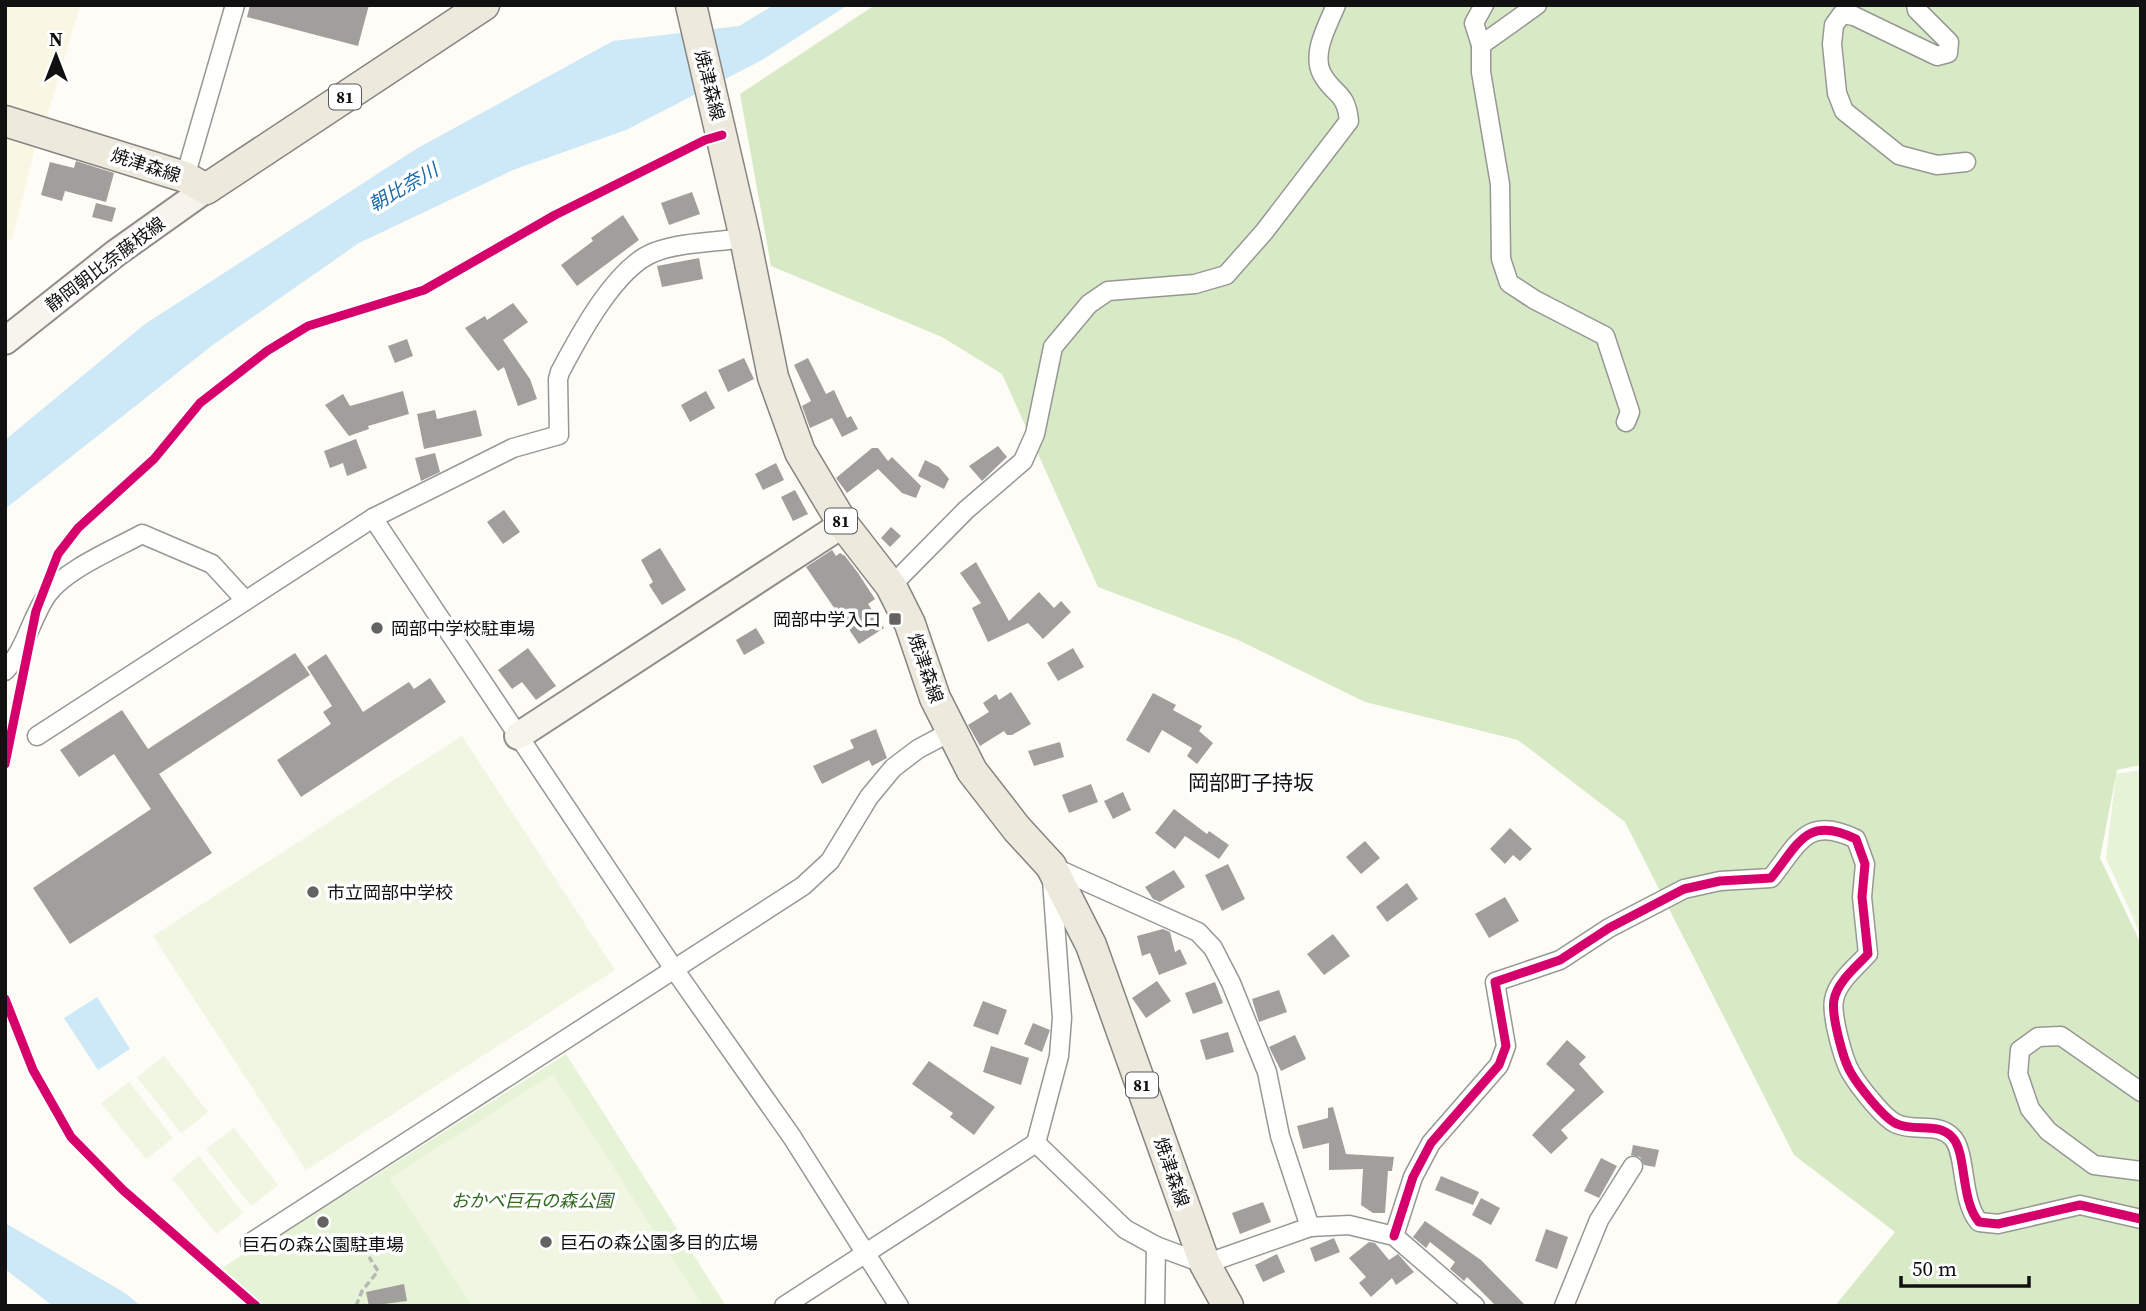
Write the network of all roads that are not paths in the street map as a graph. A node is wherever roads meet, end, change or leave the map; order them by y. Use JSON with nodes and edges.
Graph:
{"nodes":[{"id":1,"x":235,"y":5,"type":"edge"},
{"id":2,"x":484,"y":5,"type":"edge"},
{"id":3,"x":691,"y":5,"type":"edge"},
{"id":4,"x":1336,"y":5,"type":"edge"},
{"id":5,"x":1485,"y":5,"type":"edge"},
{"id":6,"x":1537,"y":5,"type":"edge"},
{"id":7,"x":1916,"y":5,"type":"edge"},
{"id":8,"x":1481,"y":45,"type":"junction"},
{"id":9,"x":5,"y":121,"type":"edge"},
{"id":10,"x":1966,"y":162,"type":"dead end"},
{"id":11,"x":196,"y":183,"type":"junction"},
{"id":12,"x":745,"y":238,"type":"junction"},
{"id":13,"x":5,"y":341,"type":"edge"},
{"id":14,"x":1626,"y":422,"type":"dead end"},
{"id":15,"x":373,"y":518,"type":"junction"},
{"id":16,"x":844,"y":524,"type":"junction"},
{"id":17,"x":891,"y":586,"type":"junction"},
{"id":18,"x":245,"y":600,"type":"junction"},
{"id":19,"x":5,"y":671,"type":"edge"},
{"id":20,"x":950,"y":732,"type":"junction"},
{"id":21,"x":37,"y":736,"type":"dead end"},
{"id":22,"x":518,"y":736,"type":"junction"},
{"id":23,"x":1051,"y":866,"type":"junction"},
{"id":24,"x":674,"y":969,"type":"junction"},
{"id":25,"x":2141,"y":1092,"type":"edge"},
{"id":26,"x":1035,"y":1143,"type":"junction"},
{"id":27,"x":1633,"y":1166,"type":"dead end"},
{"id":28,"x":2141,"y":1171,"type":"edge"},
{"id":29,"x":2141,"y":1219,"type":"edge"},
{"id":30,"x":1310,"y":1227,"type":"junction"},
{"id":31,"x":1394,"y":1236,"type":"junction"},
{"id":32,"x":250,"y":1243,"type":"dead end"},
{"id":33,"x":1156,"y":1247,"type":"junction"},
{"id":34,"x":865,"y":1254,"type":"junction"},
{"id":35,"x":1205,"y":1264,"type":"junction"},
{"id":36,"x":784,"y":1306,"type":"edge"},
{"id":37,"x":899,"y":1306,"type":"edge"},
{"id":38,"x":1155,"y":1306,"type":"edge"},
{"id":39,"x":1227,"y":1306,"type":"edge"},
{"id":40,"x":1475,"y":1306,"type":"edge"},
{"id":41,"x":1564,"y":1306,"type":"edge"}],
"edges":[{"from":1,"to":11,"type":"street"},
{"from":2,"to":11,"type":"main road","number":"81"},
{"from":3,"to":12,"type":"main road","name":"焼津森線","number":"81"},
{"from":4,"to":17,"type":"street"},
{"from":5,"to":8,"type":"street"},
{"from":6,"to":8,"type":"street"},
{"from":7,"to":10,"type":"street"},
{"from":8,"to":14,"type":"street"},
{"from":9,"to":11,"type":"main road","name":"焼津森線"},
{"from":11,"to":13,"type":"street","name":"静岡朝比奈藤枝線"},
{"from":12,"to":15,"type":"street"},
{"from":12,"to":16,"type":"main road","name":"焼津森線","number":"81"},
{"from":15,"to":18,"type":"street"},
{"from":15,"to":22,"type":"street"},
{"from":16,"to":17,"type":"main road","name":"焼津森線","number":"81"},
{"from":16,"to":22,"type":"street"},
{"from":17,"to":20,"type":"main road","name":"焼津森線","number":"81"},
{"from":18,"to":19,"type":"street"},
{"from":18,"to":21,"type":"street"},
{"from":20,"to":23,"type":"main road","name":"焼津森線","number":"81"},
{"from":20,"to":24,"type":"street"},
{"from":22,"to":24,"type":"street"},
{"from":23,"to":26,"type":"street"},
{"from":23,"to":30,"type":"street"},
{"from":23,"to":35,"type":"main road","name":"焼津森線","number":"81"},
{"from":24,"to":32,"type":"street"},
{"from":24,"to":34,"type":"street"},
{"from":25,"to":28,"type":"street"},
{"from":26,"to":33,"type":"street"},
{"from":26,"to":34,"type":"street"},
{"from":27,"to":41,"type":"street"},
{"from":29,"to":31,"type":"street"},
{"from":30,"to":31,"type":"street"},
{"from":30,"to":35,"type":"street"},
{"from":31,"to":40,"type":"street"},
{"from":33,"to":35,"type":"street"},
{"from":33,"to":38,"type":"street"},
{"from":34,"to":36,"type":"street"},
{"from":34,"to":37,"type":"street"},
{"from":35,"to":39,"type":"main road","name":"焼津森線","number":"81"}]}
